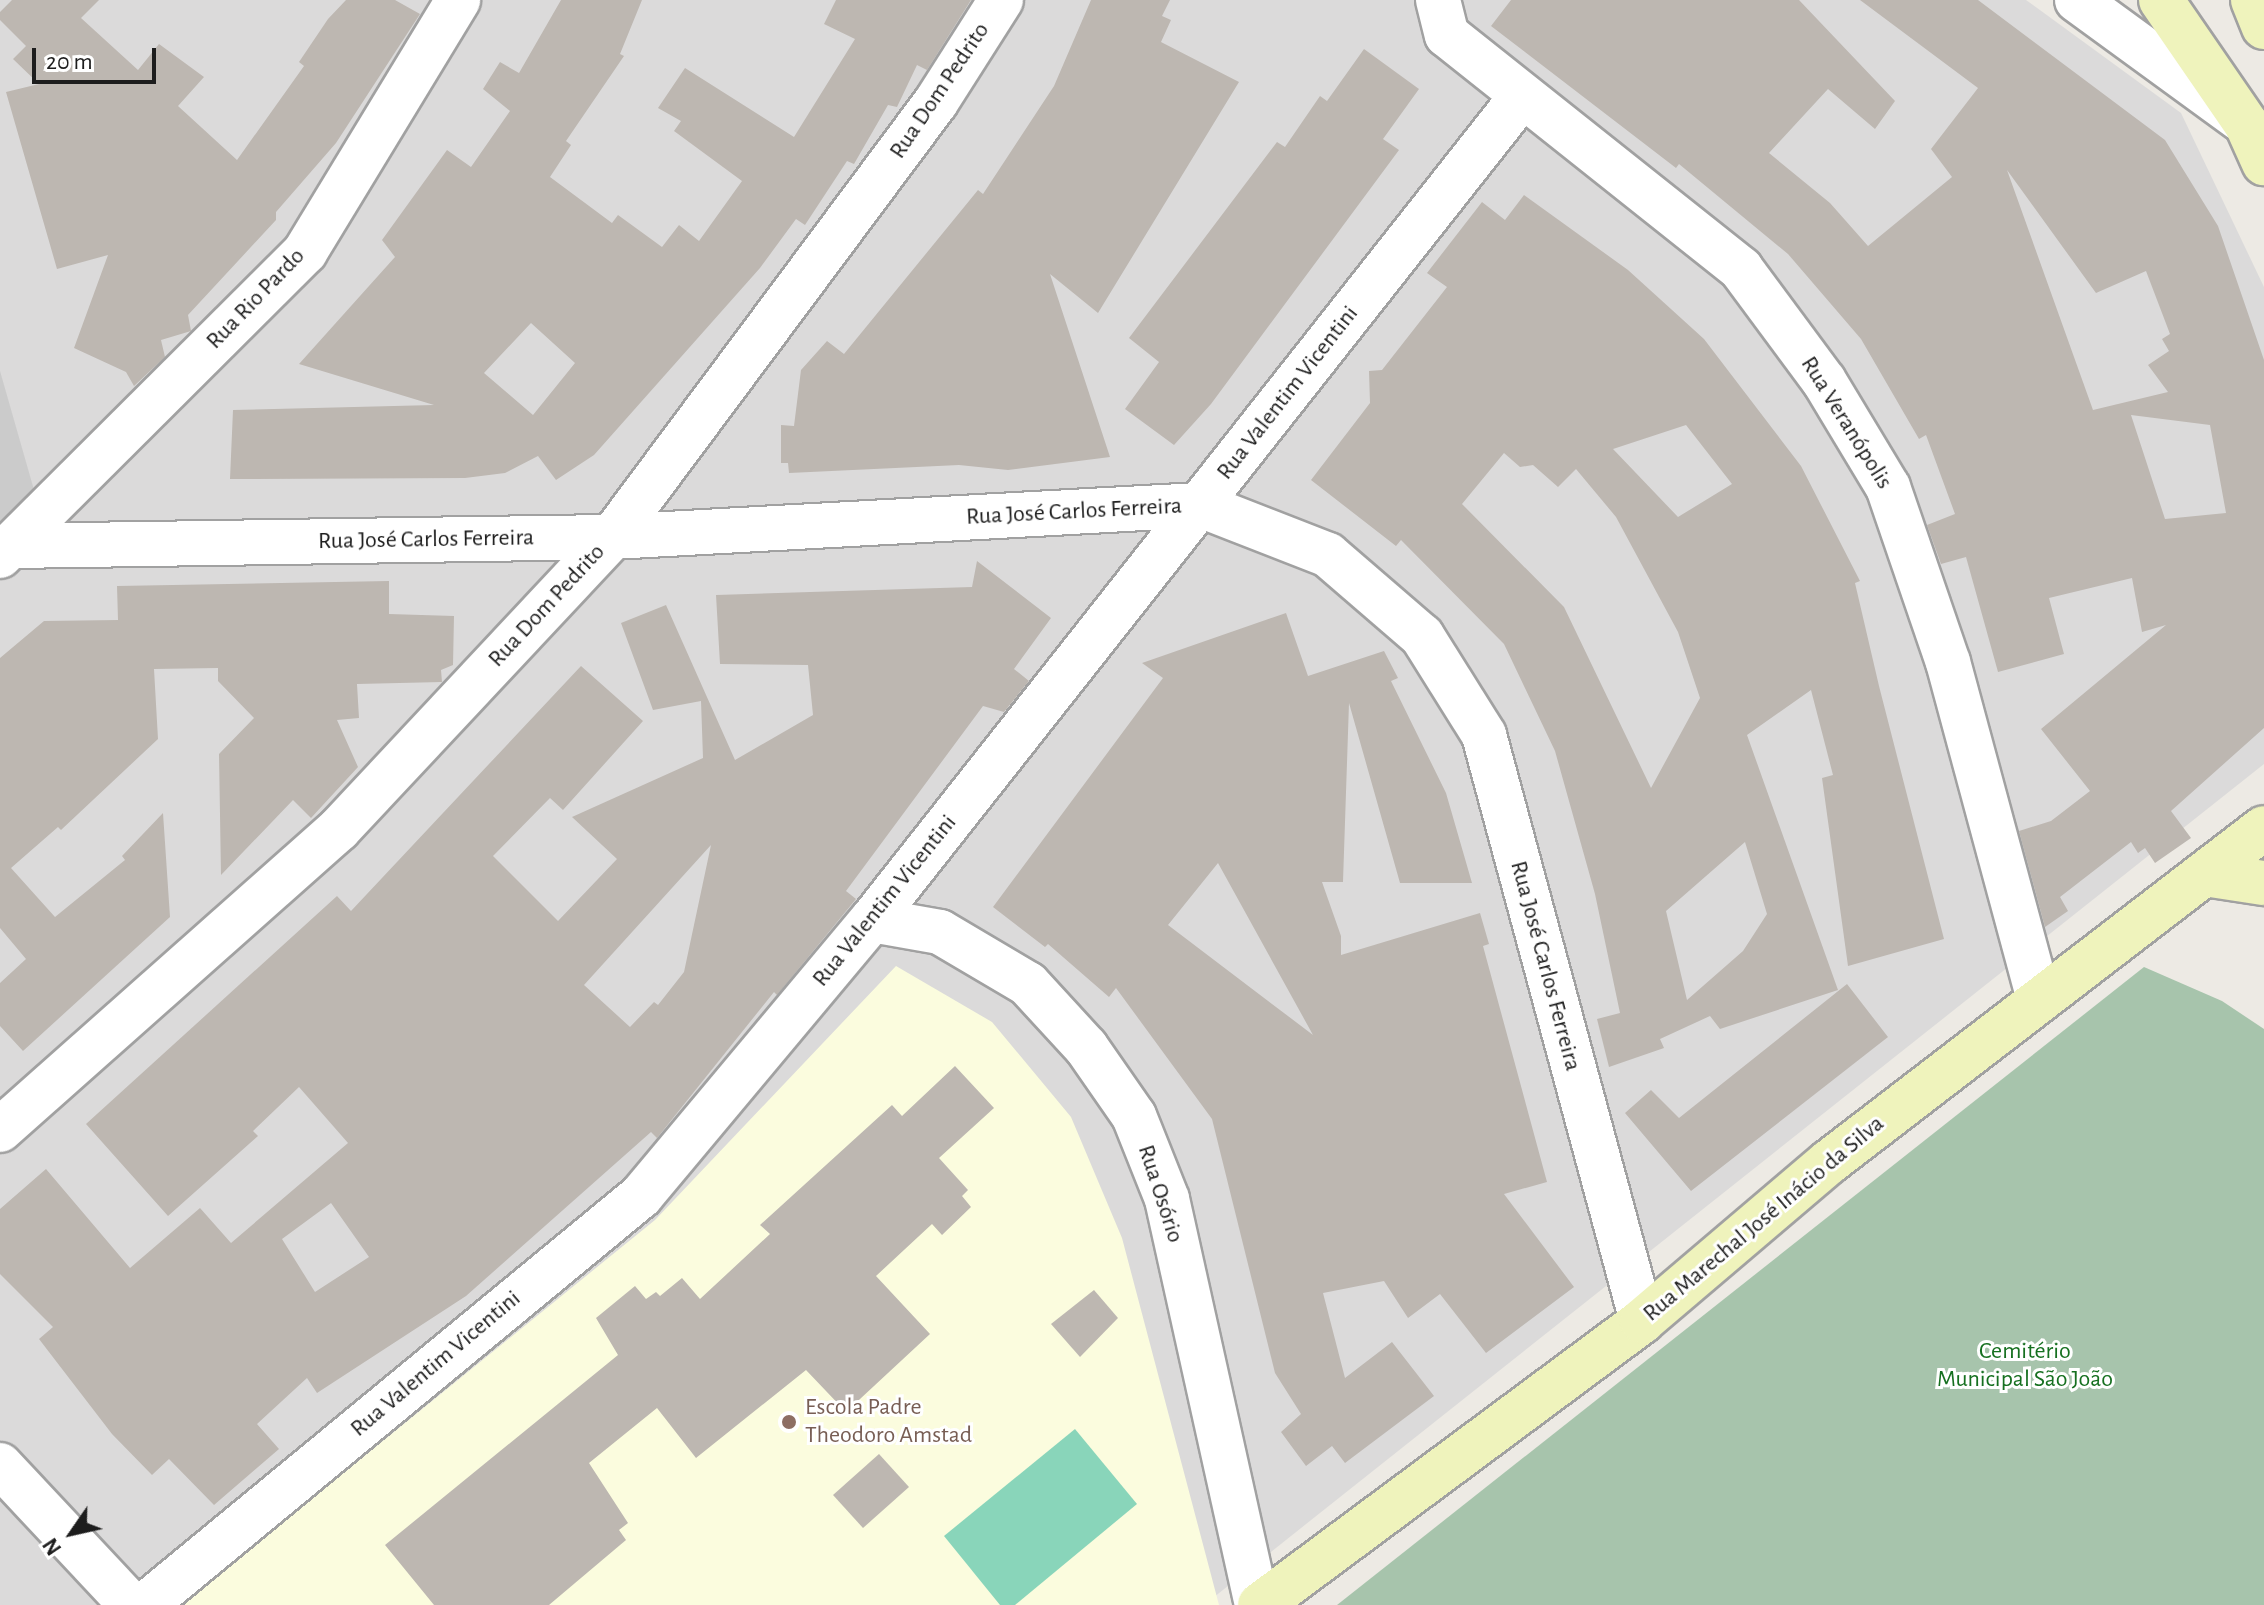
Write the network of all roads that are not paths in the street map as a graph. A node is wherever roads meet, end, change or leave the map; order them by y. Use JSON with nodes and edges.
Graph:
{"nodes":[{"id":1,"x":458,"y":0,"type":"edge"},
{"id":2,"x":1001,"y":0,"type":"edge"},
{"id":3,"x":1438,"y":0,"type":"edge"},
{"id":4,"x":2077,"y":0,"type":"edge"},
{"id":5,"x":2161,"y":0,"type":"edge"},
{"id":6,"x":2253,"y":0,"type":"edge"},
{"id":7,"x":2264,"y":27,"type":"edge"},
{"id":8,"x":1522,"y":96,"type":"junction"},
{"id":9,"x":2256,"y":144,"type":"edge"},
{"id":10,"x":1200,"y":505,"type":"junction"},
{"id":11,"x":612,"y":537,"type":"junction"},
{"id":12,"x":6,"y":552,"type":"edge"},
{"id":13,"x":2264,"y":828,"type":"edge"},
{"id":14,"x":2205,"y":874,"type":"junction"},
{"id":15,"x":2264,"y":883,"type":"edge"},
{"id":16,"x":872,"y":920,"type":"junction"},
{"id":17,"x":2039,"y":1000,"type":"junction"},
{"id":18,"x":0,"y":1130,"type":"edge"},
{"id":19,"x":1642,"y":1321,"type":"junction"},
{"id":20,"x":0,"y":1465,"type":"edge"},
{"id":21,"x":131,"y":1605,"type":"edge"},
{"id":22,"x":145,"y":1605,"type":"edge"},
{"id":23,"x":1258,"y":1605,"type":"edge"}],
"edges":[{"from":1,"to":12,"type":"street","name":"Rua Rio Pardo"},
{"from":2,"to":11,"type":"street","name":"Rua Dom Pedrito"},
{"from":3,"to":8,"type":"street","name":"Rua Veranópolis"},
{"from":4,"to":9,"type":"street"},
{"from":5,"to":9,"type":"main road"},
{"from":6,"to":7,"type":"main road"},
{"from":8,"to":10,"type":"street","name":"Rua Valentim Vicentini"},
{"from":8,"to":17,"type":"street","name":"Rua Veranópolis"},
{"from":10,"to":11,"type":"street","name":"Rua José Carlos Ferreira"},
{"from":10,"to":16,"type":"street","name":"Rua Valentim Vicentini"},
{"from":10,"to":19,"type":"street","name":"Rua José Carlos Ferreira"},
{"from":11,"to":12,"type":"street","name":"Rua José Carlos Ferreira"},
{"from":11,"to":18,"type":"street","name":"Rua Dom Pedrito"},
{"from":13,"to":14,"type":"main road","name":"Rua Marechal José Inácio da Silva"},
{"from":14,"to":15,"type":"main road"},
{"from":14,"to":17,"type":"main road","name":"Rua Marechal José Inácio da Silva"},
{"from":16,"to":22,"type":"street","name":"Rua Valentim Vicentini"},
{"from":16,"to":23,"type":"street","name":"Rua Osório"},
{"from":17,"to":19,"type":"main road","name":"Rua Marechal José Inácio da Silva"},
{"from":19,"to":23,"type":"main road","name":"Rua Marechal José Inácio da Silva"},
{"from":20,"to":21,"type":"street"}]}
